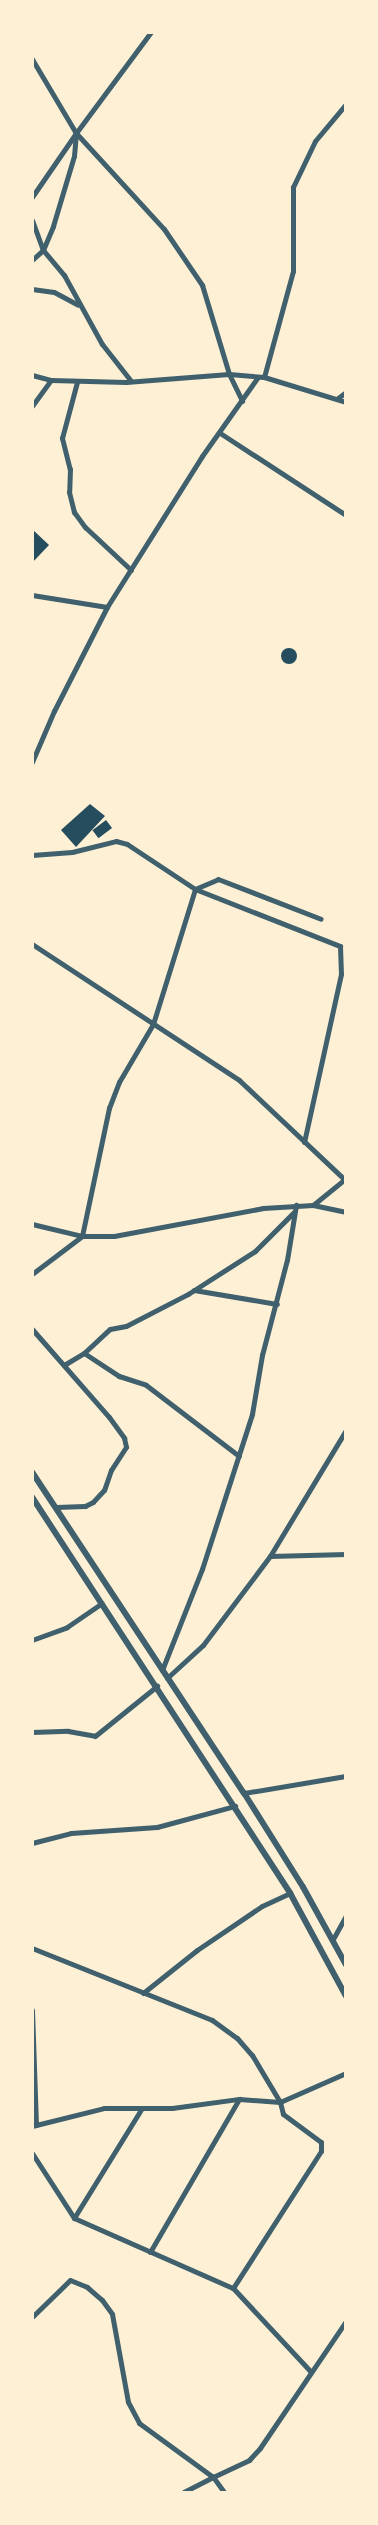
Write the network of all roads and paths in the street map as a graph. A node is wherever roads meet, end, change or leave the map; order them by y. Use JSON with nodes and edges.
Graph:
{"nodes":[{"id":1,"x":151,"y":32,"type":"edge"},
{"id":2,"x":32,"y":59,"type":"edge"},
{"id":3,"x":346,"y":104,"type":"edge"},
{"id":4,"x":76,"y":133,"type":"junction"},
{"id":5,"x":32,"y":197,"type":"edge"},
{"id":6,"x":32,"y":220,"type":"edge"},
{"id":7,"x":43,"y":250,"type":"junction"},
{"id":8,"x":32,"y":260,"type":"edge"},
{"id":9,"x":32,"y":289,"type":"edge"},
{"id":10,"x":79,"y":305,"type":"junction"},
{"id":11,"x":230,"y":374,"type":"junction"},
{"id":12,"x":32,"y":375,"type":"edge"},
{"id":13,"x":261,"y":377,"type":"junction"},
{"id":14,"x":51,"y":380,"type":"junction"},
{"id":15,"x":131,"y":381,"type":"junction"},
{"id":16,"x":77,"y":382,"type":"junction"},
{"id":17,"x":346,"y":392,"type":"edge"},
{"id":18,"x":338,"y":398,"type":"junction"},
{"id":19,"x":242,"y":401,"type":"junction"},
{"id":20,"x":346,"y":402,"type":"edge"},
{"id":21,"x":32,"y":406,"type":"edge"},
{"id":22,"x":220,"y":433,"type":"junction"},
{"id":23,"x":346,"y":515,"type":"edge"},
{"id":24,"x":131,"y":570,"type":"junction"},
{"id":25,"x":32,"y":595,"type":"edge"},
{"id":26,"x":107,"y":607,"type":"junction"},
{"id":27,"x":32,"y":762,"type":"edge"},
{"id":28,"x":32,"y":855,"type":"edge"},
{"id":29,"x":195,"y":889,"type":"junction"},
{"id":30,"x":321,"y":919,"type":"dead end"},
{"id":31,"x":32,"y":944,"type":"edge"},
{"id":32,"x":343,"y":974,"type":"edge"},
{"id":33,"x":153,"y":1024,"type":"junction"},
{"id":34,"x":304,"y":1142,"type":"junction"},
{"id":35,"x":345,"y":1180,"type":"edge"},
{"id":36,"x":296,"y":1205,"type":"junction"},
{"id":37,"x":313,"y":1205,"type":"junction"},
{"id":38,"x":295,"y":1212,"type":"junction"},
{"id":39,"x":346,"y":1212,"type":"edge"},
{"id":40,"x":32,"y":1224,"type":"edge"},
{"id":41,"x":82,"y":1236,"type":"junction"},
{"id":42,"x":32,"y":1274,"type":"edge"},
{"id":43,"x":194,"y":1290,"type":"junction"},
{"id":44,"x":277,"y":1304,"type":"junction"},
{"id":45,"x":32,"y":1329,"type":"edge"},
{"id":46,"x":84,"y":1353,"type":"junction"},
{"id":47,"x":64,"y":1365,"type":"junction"},
{"id":48,"x":346,"y":1430,"type":"edge"},
{"id":49,"x":238,"y":1456,"type":"junction"},
{"id":50,"x":32,"y":1472,"type":"edge"},
{"id":51,"x":32,"y":1497,"type":"edge"},
{"id":52,"x":56,"y":1508,"type":"junction"},
{"id":53,"x":346,"y":1554,"type":"edge"},
{"id":54,"x":270,"y":1556,"type":"junction"},
{"id":55,"x":102,"y":1603,"type":"junction"},
{"id":56,"x":32,"y":1640,"type":"edge"},
{"id":57,"x":162,"y":1670,"type":"junction"},
{"id":58,"x":168,"y":1678,"type":"junction"},
{"id":59,"x":157,"y":1686,"type":"junction"},
{"id":60,"x":32,"y":1732,"type":"edge"},
{"id":61,"x":346,"y":1776,"type":"edge"},
{"id":62,"x":244,"y":1793,"type":"junction"},
{"id":63,"x":346,"y":1795,"type":"edge"},
{"id":64,"x":235,"y":1806,"type":"junction"},
{"id":65,"x":346,"y":1835,"type":"edge"},
{"id":66,"x":32,"y":1843,"type":"edge"},
{"id":67,"x":290,"y":1893,"type":"junction"},
{"id":68,"x":346,"y":1916,"type":"edge"},
{"id":69,"x":332,"y":1939,"type":"junction"},
{"id":70,"x":32,"y":1948,"type":"edge"},
{"id":71,"x":346,"y":1965,"type":"edge"},
{"id":72,"x":143,"y":1993,"type":"junction"},
{"id":73,"x":346,"y":1996,"type":"edge"},
{"id":74,"x":32,"y":2010,"type":"edge"},
{"id":75,"x":346,"y":2073,"type":"edge"},
{"id":76,"x":239,"y":2099,"type":"junction"},
{"id":77,"x":280,"y":2102,"type":"junction"},
{"id":78,"x":142,"y":2108,"type":"junction"},
{"id":79,"x":34,"y":2126,"type":"edge"},
{"id":80,"x":32,"y":2153,"type":"edge"},
{"id":81,"x":74,"y":2218,"type":"junction"},
{"id":82,"x":150,"y":2252,"type":"junction"},
{"id":83,"x":233,"y":2288,"type":"junction"},
{"id":84,"x":32,"y":2317,"type":"edge"},
{"id":85,"x":346,"y":2321,"type":"edge"},
{"id":86,"x":310,"y":2371,"type":"junction"},
{"id":87,"x":213,"y":2477,"type":"junction"},
{"id":88,"x":184,"y":2492,"type":"edge"},
{"id":89,"x":224,"y":2492,"type":"edge"}],
"edges":[{"from":1,"to":4,"type":"street"},
{"from":2,"to":4,"type":"street"},
{"from":3,"to":13,"type":"street"},
{"from":4,"to":5,"type":"street"},
{"from":4,"to":7,"type":"street"},
{"from":4,"to":11,"type":"street"},
{"from":6,"to":7,"type":"street"},
{"from":7,"to":8,"type":"street"},
{"from":7,"to":10,"type":"street"},
{"from":9,"to":10,"type":"street"},
{"from":10,"to":15,"type":"street"},
{"from":11,"to":13,"type":"street"},
{"from":11,"to":15,"type":"street"},
{"from":11,"to":19,"type":"street"},
{"from":12,"to":14,"type":"street"},
{"from":13,"to":18,"type":"street"},
{"from":13,"to":19,"type":"street"},
{"from":14,"to":16,"type":"street"},
{"from":14,"to":21,"type":"street"},
{"from":15,"to":16,"type":"street"},
{"from":16,"to":24,"type":"street"},
{"from":17,"to":18,"type":"street"},
{"from":18,"to":20,"type":"street"},
{"from":19,"to":22,"type":"street"},
{"from":22,"to":23,"type":"street"},
{"from":22,"to":24,"type":"street"},
{"from":24,"to":26,"type":"street"},
{"from":25,"to":26,"type":"street"},
{"from":26,"to":27,"type":"street"},
{"from":28,"to":29,"type":"street"},
{"from":29,"to":30,"type":"street"},
{"from":29,"to":32,"type":"street"},
{"from":29,"to":33,"type":"street"},
{"from":31,"to":33,"type":"street"},
{"from":32,"to":34,"type":"street"},
{"from":33,"to":34,"type":"street"},
{"from":33,"to":41,"type":"street"},
{"from":34,"to":35,"type":"street"},
{"from":35,"to":37,"type":"street"},
{"from":36,"to":37,"type":"street"},
{"from":36,"to":38,"type":"street"},
{"from":36,"to":41,"type":"street"},
{"from":37,"to":39,"type":"street"},
{"from":38,"to":43,"type":"street"},
{"from":38,"to":44,"type":"street"},
{"from":40,"to":41,"type":"street"},
{"from":41,"to":42,"type":"street"},
{"from":43,"to":44,"type":"street"},
{"from":43,"to":46,"type":"street"},
{"from":44,"to":49,"type":"street"},
{"from":45,"to":47,"type":"street"},
{"from":46,"to":47,"type":"street"},
{"from":46,"to":49,"type":"street"},
{"from":47,"to":52,"type":"street"},
{"from":48,"to":54,"type":"street"},
{"from":49,"to":57,"type":"street"},
{"from":50,"to":52,"type":"street"},
{"from":51,"to":55,"type":"street"},
{"from":52,"to":57,"type":"street"},
{"from":53,"to":54,"type":"street"},
{"from":54,"to":58,"type":"street"},
{"from":55,"to":56,"type":"street"},
{"from":55,"to":59,"type":"street"},
{"from":57,"to":58,"type":"street"},
{"from":58,"to":62,"type":"street"},
{"from":59,"to":60,"type":"street"},
{"from":59,"to":64,"type":"street"},
{"from":61,"to":62,"type":"street"},
{"from":62,"to":69,"type":"street"},
{"from":63,"to":65,"type":"street"},
{"from":64,"to":66,"type":"street"},
{"from":64,"to":67,"type":"street"},
{"from":67,"to":72,"type":"street"},
{"from":67,"to":73,"type":"street"},
{"from":68,"to":69,"type":"street"},
{"from":69,"to":71,"type":"street"},
{"from":70,"to":72,"type":"street"},
{"from":72,"to":77,"type":"street"},
{"from":74,"to":79,"type":"street"},
{"from":75,"to":77,"type":"street"},
{"from":76,"to":77,"type":"street"},
{"from":76,"to":78,"type":"street"},
{"from":76,"to":82,"type":"street"},
{"from":77,"to":83,"type":"street"},
{"from":78,"to":79,"type":"street"},
{"from":78,"to":81,"type":"street"},
{"from":80,"to":81,"type":"street"},
{"from":81,"to":82,"type":"street"},
{"from":82,"to":83,"type":"street"},
{"from":83,"to":86,"type":"street"},
{"from":84,"to":87,"type":"street"},
{"from":85,"to":86,"type":"street"},
{"from":86,"to":87,"type":"street"},
{"from":87,"to":88,"type":"street"},
{"from":87,"to":89,"type":"street"}]}
